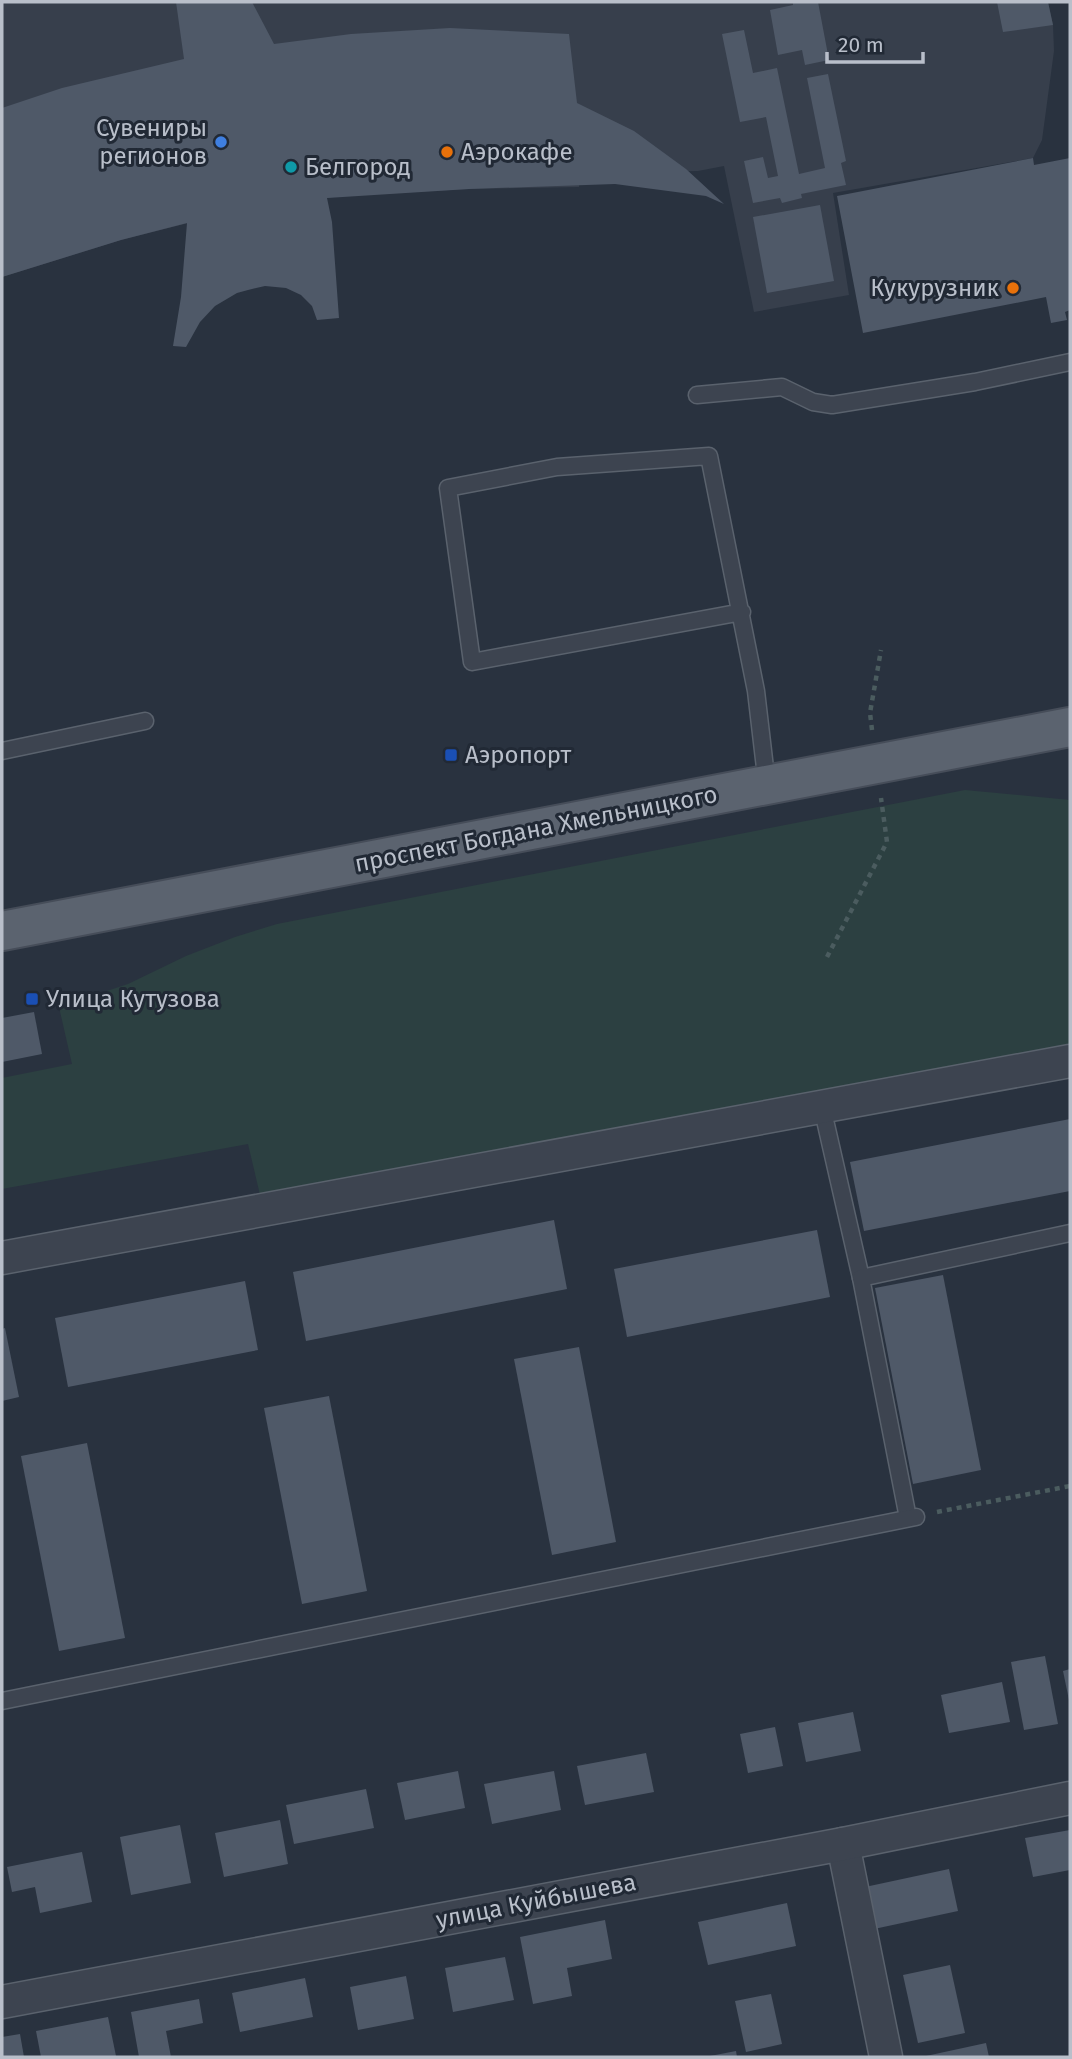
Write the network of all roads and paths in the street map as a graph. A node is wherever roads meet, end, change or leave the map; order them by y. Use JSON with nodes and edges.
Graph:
{"nodes":[{"id":1,"x":1070,"y":362,"type":"edge"},
{"id":2,"x":697,"y":395,"type":"dead end"},
{"id":3,"x":741,"y":612,"type":"junction"},
{"id":4,"x":881,"y":650,"type":"dead end"},
{"id":5,"x":145,"y":721,"type":"dead end"},
{"id":6,"x":1070,"y":727,"type":"edge"},
{"id":7,"x":2,"y":751,"type":"edge"},
{"id":8,"x":877,"y":764,"type":"junction"},
{"id":9,"x":767,"y":785,"type":"junction"},
{"id":10,"x":2,"y":932,"type":"edge"},
{"id":11,"x":827,"y":957,"type":"dead end"},
{"id":12,"x":1070,"y":1061,"type":"edge"},
{"id":13,"x":822,"y":1107,"type":"junction"},
{"id":14,"x":1070,"y":1233,"type":"edge"},
{"id":15,"x":2,"y":1258,"type":"edge"},
{"id":16,"x":861,"y":1278,"type":"junction"},
{"id":17,"x":1070,"y":1486,"type":"edge"},
{"id":18,"x":912,"y":1517,"type":"junction"},
{"id":19,"x":2,"y":1701,"type":"edge"},
{"id":20,"x":1070,"y":1798,"type":"edge"},
{"id":21,"x":843,"y":1844,"type":"junction"},
{"id":22,"x":2,"y":2002,"type":"edge"},
{"id":23,"x":886,"y":2057,"type":"edge"}],
"edges":[{"from":1,"to":2,"type":"lane"},
{"from":3,"to":3,"type":"lane"},
{"from":3,"to":9,"type":"lane"},
{"from":4,"to":8,"type":"path"},
{"from":5,"to":7,"type":"lane"},
{"from":6,"to":8,"type":"main road","name":"проспект Богдана Хмельницкого"},
{"from":8,"to":9,"type":"main road","name":"проспект Богдана Хмельницкого"},
{"from":8,"to":11,"type":"path"},
{"from":9,"to":10,"type":"main road","name":"проспект Богдана Хмельницкого"},
{"from":12,"to":13,"type":"street"},
{"from":13,"to":15,"type":"street"},
{"from":13,"to":16,"type":"lane"},
{"from":14,"to":16,"type":"lane"},
{"from":16,"to":18,"type":"lane"},
{"from":17,"to":18,"type":"path"},
{"from":18,"to":19,"type":"lane"},
{"from":20,"to":21,"type":"street","name":"улица Куйбышева"},
{"from":21,"to":22,"type":"street","name":"улица Куйбышева"},
{"from":21,"to":23,"type":"street"}]}
